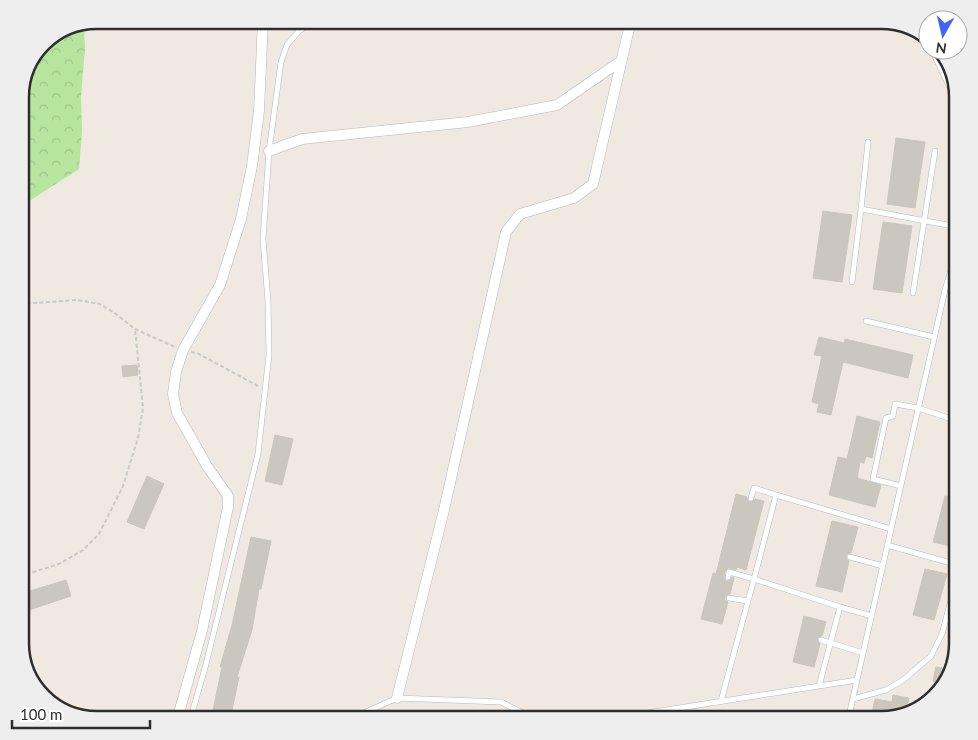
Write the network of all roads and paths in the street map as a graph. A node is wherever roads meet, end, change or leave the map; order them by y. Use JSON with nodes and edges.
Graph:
{"nodes":[{"id":1,"x":263,"y":29,"type":"edge"},
{"id":2,"x":302,"y":29,"type":"edge"},
{"id":3,"x":629,"y":29,"type":"edge"},
{"id":4,"x":937,"y":60,"type":"edge"},
{"id":5,"x":621,"y":61,"type":"junction"},
{"id":6,"x":948,"y":84,"type":"edge"},
{"id":7,"x":868,"y":142,"type":"dead end"},
{"id":8,"x":935,"y":150,"type":"dead end"},
{"id":9,"x":269,"y":152,"type":"junction"},
{"id":10,"x":860,"y":209,"type":"junction"},
{"id":11,"x":923,"y":220,"type":"junction"},
{"id":12,"x":949,"y":225,"type":"edge"},
{"id":13,"x":949,"y":277,"type":"edge"},
{"id":14,"x":852,"y":282,"type":"dead end"},
{"id":15,"x":913,"y":293,"type":"dead end"},
{"id":16,"x":29,"y":303,"type":"edge"},
{"id":17,"x":866,"y":322,"type":"dead end"},
{"id":18,"x":135,"y":329,"type":"junction"},
{"id":19,"x":934,"y":337,"type":"junction"},
{"id":20,"x":183,"y":350,"type":"junction"},
{"id":21,"x":265,"y":390,"type":"junction"},
{"id":22,"x":918,"y":408,"type":"junction"},
{"id":23,"x":949,"y":418,"type":"edge"},
{"id":24,"x":901,"y":486,"type":"junction"},
{"id":25,"x":776,"y":495,"type":"junction"},
{"id":26,"x":751,"y":498,"type":"dead end"},
{"id":27,"x":891,"y":529,"type":"junction"},
{"id":28,"x":887,"y":545,"type":"junction"},
{"id":29,"x":850,"y":557,"type":"dead end"},
{"id":30,"x":949,"y":562,"type":"edge"},
{"id":31,"x":883,"y":566,"type":"junction"},
{"id":32,"x":29,"y":573,"type":"edge"},
{"id":33,"x":728,"y":577,"type":"dead end"},
{"id":34,"x":754,"y":580,"type":"junction"},
{"id":35,"x":729,"y":598,"type":"dead end"},
{"id":36,"x":748,"y":602,"type":"junction"},
{"id":37,"x":840,"y":607,"type":"junction"},
{"id":38,"x":949,"y":608,"type":"edge"},
{"id":39,"x":872,"y":616,"type":"junction"},
{"id":40,"x":821,"y":640,"type":"dead end"},
{"id":41,"x":830,"y":643,"type":"junction"},
{"id":42,"x":863,"y":653,"type":"junction"},
{"id":43,"x":857,"y":680,"type":"junction"},
{"id":44,"x":819,"y":686,"type":"junction"},
{"id":45,"x":397,"y":698,"type":"junction"},
{"id":46,"x":853,"y":699,"type":"junction"},
{"id":47,"x":721,"y":702,"type":"junction"},
{"id":48,"x":180,"y":711,"type":"edge"},
{"id":49,"x":193,"y":711,"type":"edge"},
{"id":50,"x":368,"y":711,"type":"edge"},
{"id":51,"x":520,"y":711,"type":"edge"},
{"id":52,"x":662,"y":711,"type":"edge"},
{"id":53,"x":850,"y":711,"type":"edge"}],
"edges":[{"from":1,"to":20,"type":"street"},
{"from":2,"to":9,"type":"lane"},
{"from":3,"to":5,"type":"street"},
{"from":4,"to":6,"type":"lane"},
{"from":5,"to":9,"type":"street"},
{"from":5,"to":45,"type":"street"},
{"from":7,"to":10,"type":"lane"},
{"from":8,"to":11,"type":"lane"},
{"from":9,"to":21,"type":"lane"},
{"from":10,"to":11,"type":"lane"},
{"from":10,"to":14,"type":"lane"},
{"from":11,"to":12,"type":"lane"},
{"from":11,"to":15,"type":"lane"},
{"from":13,"to":19,"type":"lane"},
{"from":16,"to":18,"type":"path"},
{"from":17,"to":19,"type":"lane"},
{"from":18,"to":20,"type":"path"},
{"from":18,"to":32,"type":"path"},
{"from":19,"to":22,"type":"lane"},
{"from":20,"to":21,"type":"path"},
{"from":20,"to":48,"type":"street"},
{"from":21,"to":49,"type":"lane"},
{"from":22,"to":23,"type":"lane"},
{"from":22,"to":24,"type":"lane"},
{"from":22,"to":24,"type":"lane"},
{"from":24,"to":27,"type":"lane"},
{"from":25,"to":26,"type":"lane"},
{"from":25,"to":27,"type":"lane"},
{"from":25,"to":34,"type":"lane"},
{"from":27,"to":28,"type":"lane"},
{"from":28,"to":30,"type":"lane"},
{"from":28,"to":31,"type":"lane"},
{"from":29,"to":31,"type":"lane"},
{"from":31,"to":39,"type":"lane"},
{"from":33,"to":34,"type":"lane"},
{"from":34,"to":36,"type":"lane"},
{"from":34,"to":37,"type":"lane"},
{"from":35,"to":36,"type":"lane"},
{"from":36,"to":47,"type":"lane"},
{"from":37,"to":39,"type":"lane"},
{"from":37,"to":41,"type":"lane"},
{"from":38,"to":46,"type":"lane"},
{"from":39,"to":42,"type":"lane"},
{"from":40,"to":41,"type":"lane"},
{"from":41,"to":42,"type":"lane"},
{"from":41,"to":44,"type":"lane"},
{"from":42,"to":43,"type":"lane"},
{"from":43,"to":44,"type":"lane"},
{"from":43,"to":46,"type":"lane"},
{"from":44,"to":47,"type":"lane"},
{"from":45,"to":50,"type":"lane"},
{"from":45,"to":51,"type":"lane"},
{"from":46,"to":53,"type":"lane"},
{"from":47,"to":52,"type":"lane"}]}
